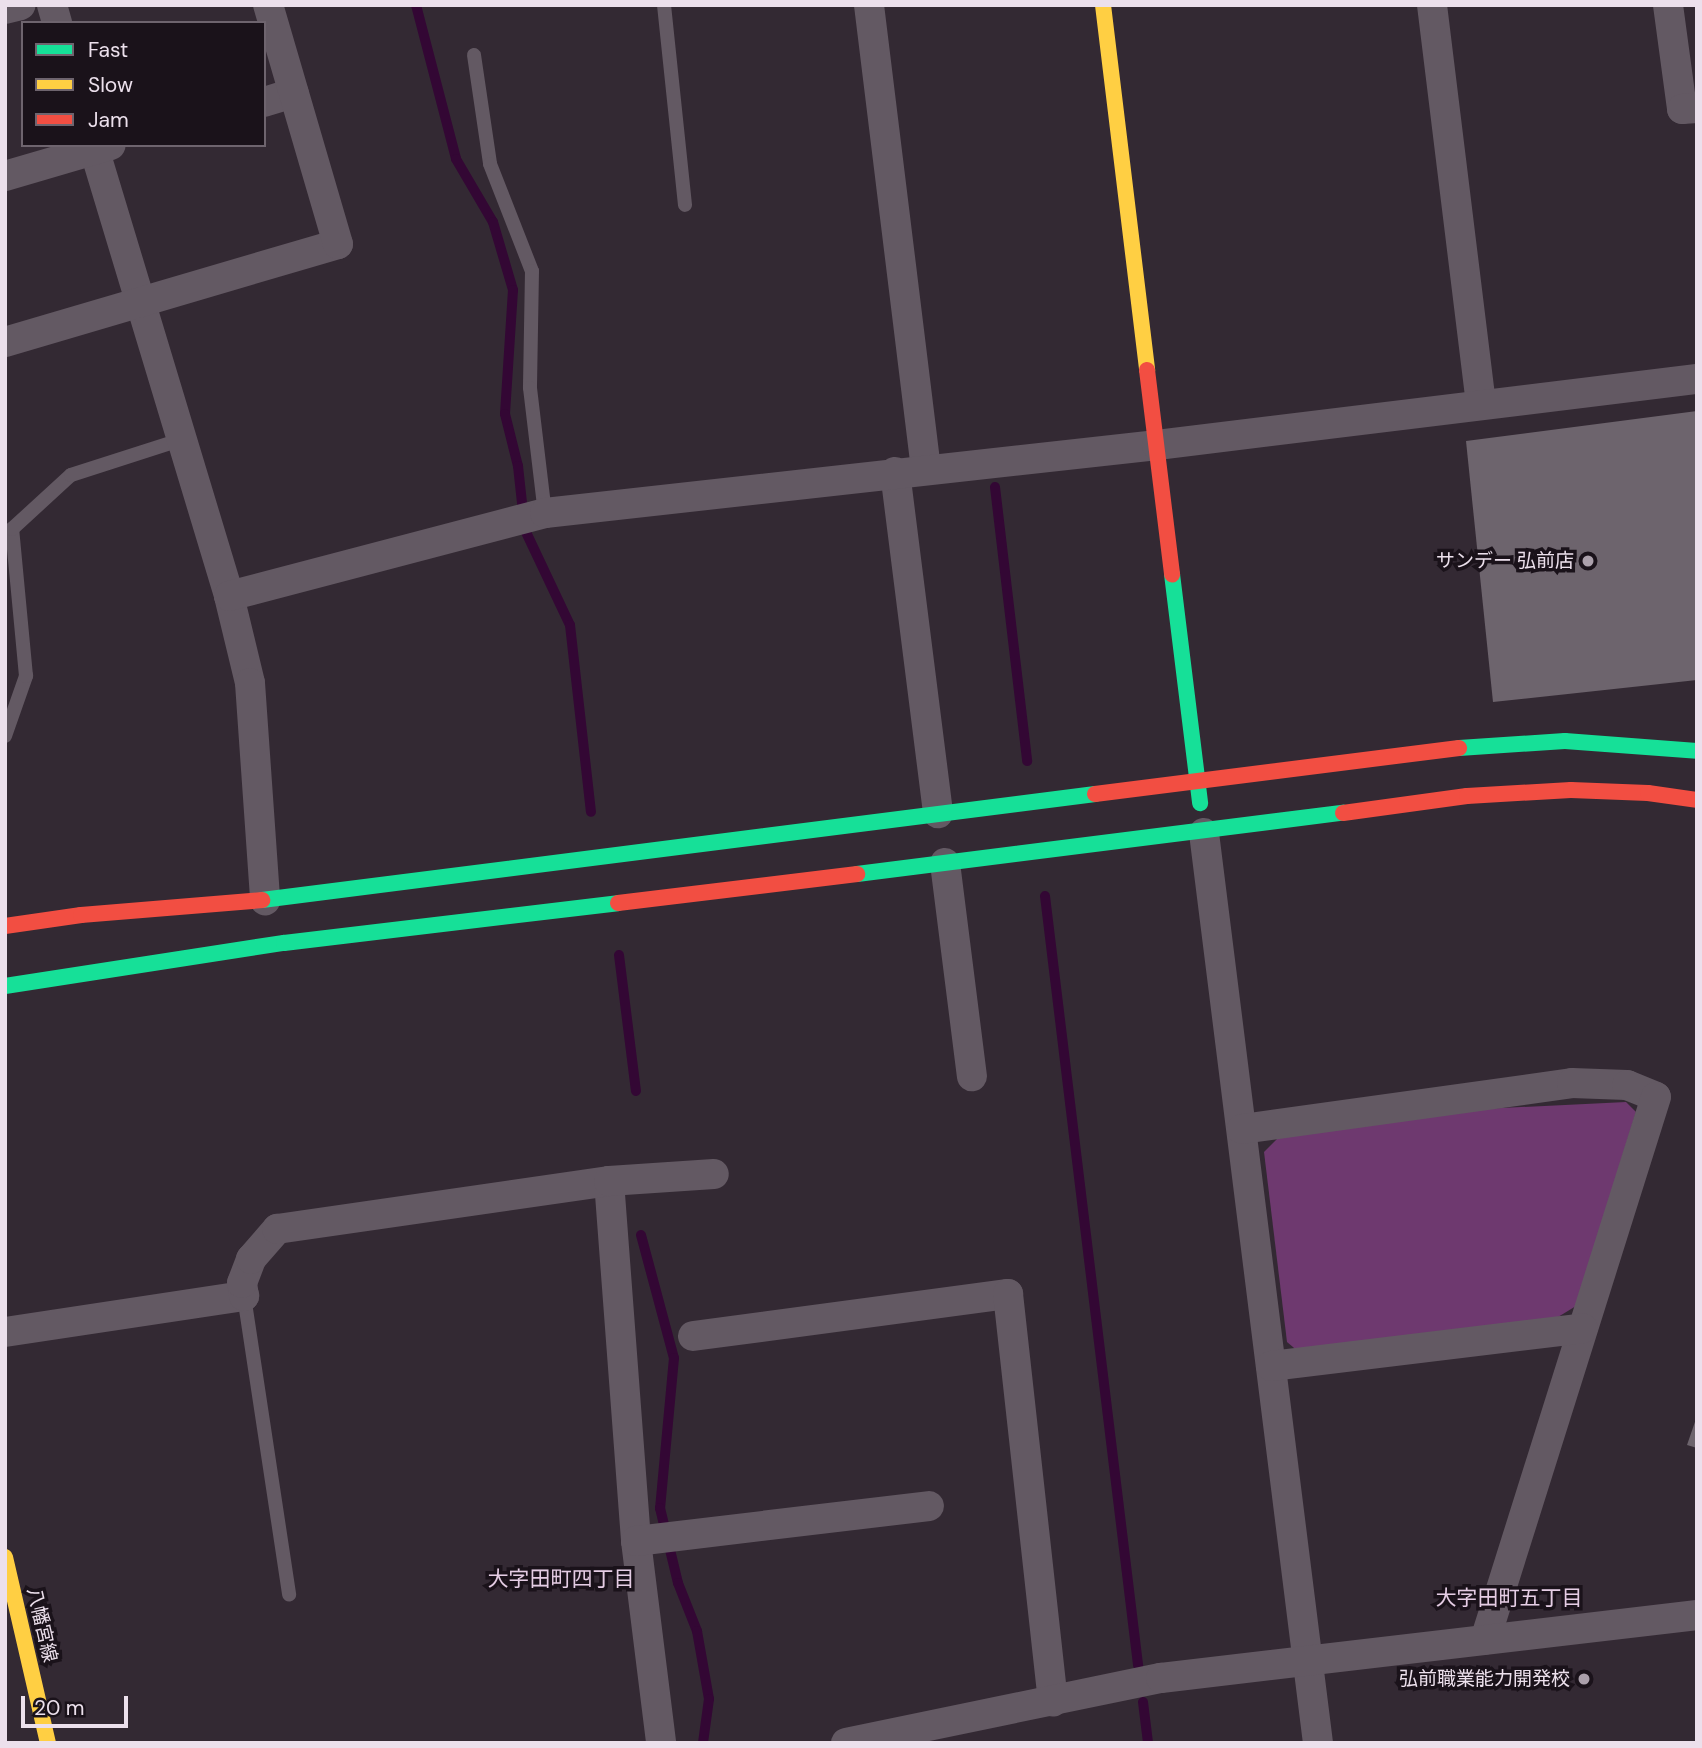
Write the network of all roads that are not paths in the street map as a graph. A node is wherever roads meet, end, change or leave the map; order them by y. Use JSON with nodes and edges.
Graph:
{"nodes":[{"id":1,"x":21,"y":5,"type":"edge"},
{"id":2,"x":268,"y":5,"type":"edge"},
{"id":3,"x":664,"y":5,"type":"edge"},
{"id":4,"x":869,"y":5,"type":"edge"},
{"id":5,"x":1103,"y":5,"type":"edge"},
{"id":6,"x":1432,"y":5,"type":"edge"},
{"id":7,"x":1668,"y":5,"type":"edge"},
{"id":8,"x":5,"y":9,"type":"edge"},
{"id":9,"x":474,"y":55,"type":"dead end"},
{"id":10,"x":294,"y":93,"type":"junction"},
{"id":11,"x":266,"y":101,"type":"edge"},
{"id":12,"x":1697,"y":108,"type":"edge"},
{"id":13,"x":100,"y":147,"type":"edge"},
{"id":14,"x":5,"y":176,"type":"edge"},
{"id":15,"x":685,"y":205,"type":"dead end"},
{"id":16,"x":141,"y":303,"type":"junction"},
{"id":17,"x":5,"y":342,"type":"edge"},
{"id":18,"x":1697,"y":379,"type":"edge"},
{"id":19,"x":1481,"y":404,"type":"junction"},
{"id":20,"x":183,"y":439,"type":"junction"},
{"id":21,"x":1157,"y":444,"type":"junction"},
{"id":22,"x":926,"y":469,"type":"junction"},
{"id":23,"x":895,"y":472,"type":"junction"},
{"id":24,"x":545,"y":513,"type":"junction"},
{"id":25,"x":229,"y":596,"type":"junction"},
{"id":26,"x":5,"y":736,"type":"edge"},
{"id":27,"x":1697,"y":751,"type":"edge"},
{"id":28,"x":1197,"y":779,"type":"junction"},
{"id":29,"x":1697,"y":800,"type":"edge"},
{"id":30,"x":938,"y":813,"type":"junction"},
{"id":31,"x":1204,"y":833,"type":"junction"},
{"id":32,"x":945,"y":863,"type":"junction"},
{"id":33,"x":265,"y":901,"type":"junction"},
{"id":34,"x":5,"y":926,"type":"edge"},
{"id":35,"x":5,"y":986,"type":"edge"},
{"id":36,"x":972,"y":1076,"type":"dead end"},
{"id":37,"x":1242,"y":1129,"type":"junction"},
{"id":38,"x":714,"y":1174,"type":"dead end"},
{"id":39,"x":609,"y":1181,"type":"junction"},
{"id":40,"x":244,"y":1296,"type":"junction"},
{"id":41,"x":1583,"y":1328,"type":"junction"},
{"id":42,"x":5,"y":1332,"type":"edge"},
{"id":43,"x":693,"y":1336,"type":"dead end"},
{"id":44,"x":1271,"y":1366,"type":"junction"},
{"id":45,"x":929,"y":1506,"type":"dead end"},
{"id":46,"x":636,"y":1542,"type":"junction"},
{"id":47,"x":5,"y":1557,"type":"edge"},
{"id":48,"x":289,"y":1595,"type":"dead end"},
{"id":49,"x":1697,"y":1615,"type":"edge"},
{"id":50,"x":1485,"y":1640,"type":"junction"},
{"id":51,"x":1308,"y":1661,"type":"junction"},
{"id":52,"x":1054,"y":1702,"type":"junction"},
{"id":53,"x":48,"y":1743,"type":"edge"},
{"id":54,"x":661,"y":1743,"type":"edge"},
{"id":55,"x":846,"y":1743,"type":"edge"},
{"id":56,"x":1318,"y":1743,"type":"edge"}],
"edges":[{"from":1,"to":8,"type":"street"},
{"from":2,"to":10,"type":"street"},
{"from":3,"to":15,"type":"lane"},
{"from":4,"to":22,"type":"street"},
{"from":5,"to":21,"type":"street"},
{"from":6,"to":19,"type":"street"},
{"from":7,"to":12,"type":"street"},
{"from":9,"to":24,"type":"lane"},
{"from":10,"to":11,"type":"street"},
{"from":10,"to":16,"type":"street"},
{"from":13,"to":14,"type":"street"},
{"from":13,"to":16,"type":"street"},
{"from":16,"to":17,"type":"street"},
{"from":16,"to":20,"type":"street"},
{"from":18,"to":19,"type":"street"},
{"from":19,"to":21,"type":"street"},
{"from":20,"to":25,"type":"street"},
{"from":20,"to":26,"type":"lane"},
{"from":21,"to":22,"type":"street"},
{"from":21,"to":28,"type":"street"},
{"from":22,"to":23,"type":"street"},
{"from":23,"to":24,"type":"street"},
{"from":23,"to":30,"type":"street"},
{"from":24,"to":25,"type":"street"},
{"from":25,"to":33,"type":"street"},
{"from":27,"to":28,"type":"street"},
{"from":28,"to":30,"type":"street"},
{"from":28,"to":31,"type":"street"},
{"from":29,"to":31,"type":"street"},
{"from":30,"to":33,"type":"street"},
{"from":31,"to":32,"type":"street"},
{"from":31,"to":37,"type":"street"},
{"from":32,"to":35,"type":"street"},
{"from":32,"to":36,"type":"street"},
{"from":33,"to":34,"type":"street"},
{"from":37,"to":41,"type":"street"},
{"from":37,"to":44,"type":"street"},
{"from":38,"to":39,"type":"street"},
{"from":39,"to":40,"type":"street"},
{"from":39,"to":46,"type":"street"},
{"from":40,"to":42,"type":"street"},
{"from":40,"to":48,"type":"lane"},
{"from":41,"to":44,"type":"street"},
{"from":41,"to":50,"type":"street"},
{"from":43,"to":52,"type":"street"},
{"from":44,"to":51,"type":"street"},
{"from":45,"to":46,"type":"street"},
{"from":46,"to":54,"type":"street"},
{"from":47,"to":53,"type":"street","name":"八幡宮線"},
{"from":49,"to":50,"type":"street"},
{"from":50,"to":51,"type":"street"},
{"from":51,"to":52,"type":"street"},
{"from":51,"to":56,"type":"street"},
{"from":52,"to":55,"type":"street"}]}
